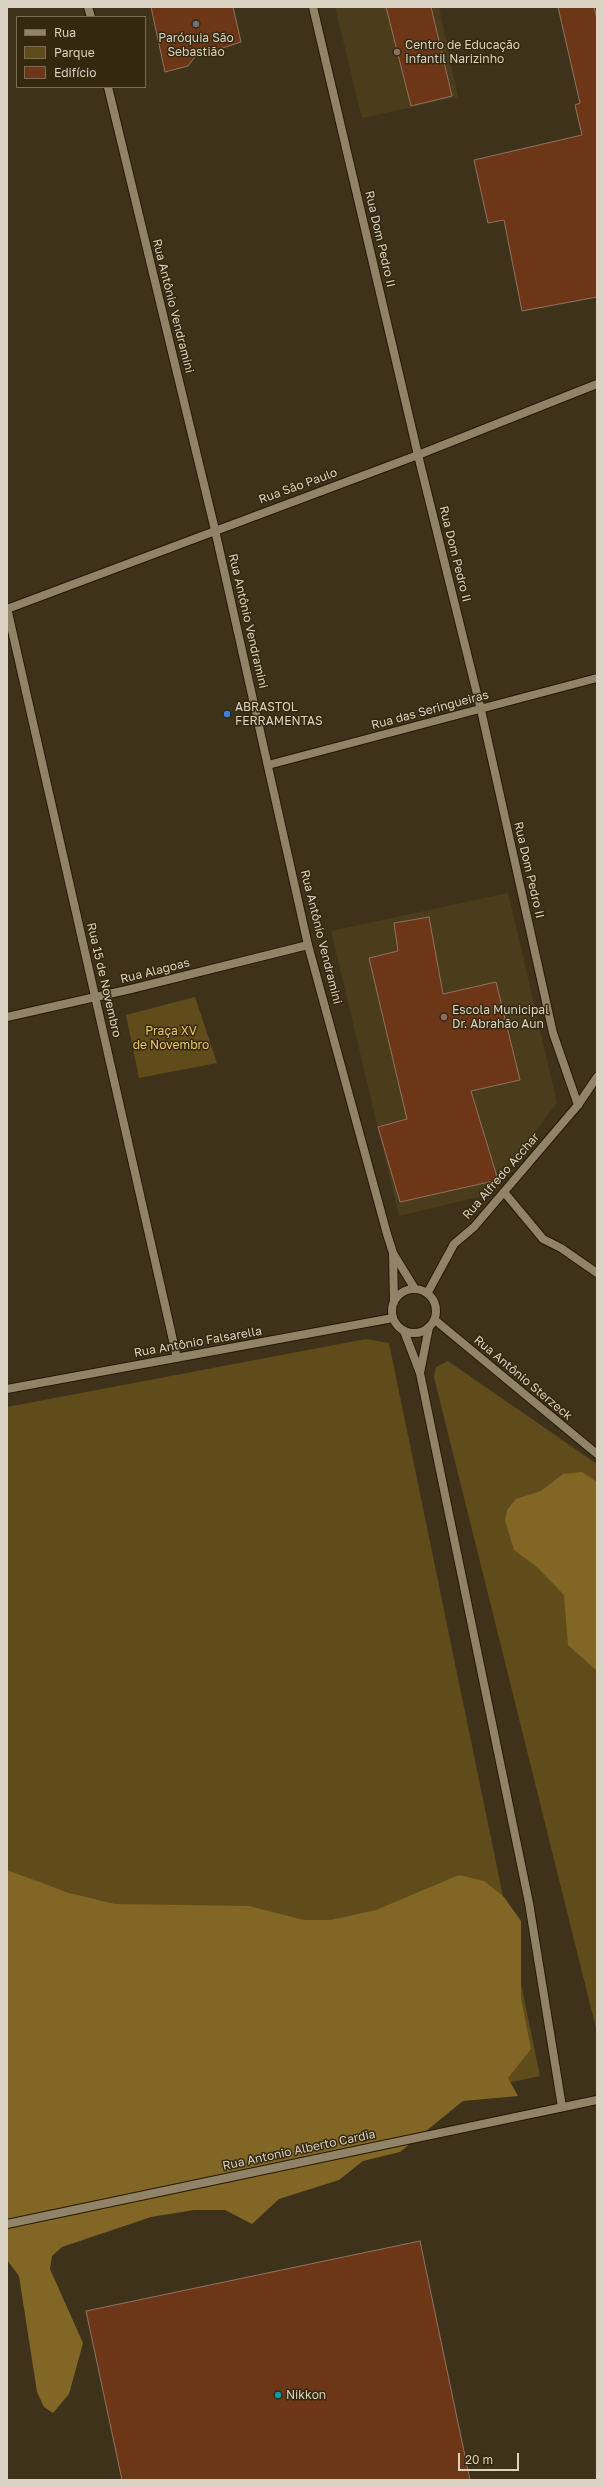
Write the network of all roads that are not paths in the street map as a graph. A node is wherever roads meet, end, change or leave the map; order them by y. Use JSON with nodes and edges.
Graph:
{"nodes":[{"id":1,"x":313,"y":7,"type":"edge"},
{"id":2,"x":108,"y":88,"type":"edge"},
{"id":3,"x":597,"y":384,"type":"edge"},
{"id":4,"x":418,"y":455,"type":"junction"},
{"id":5,"x":215,"y":530,"type":"junction"},
{"id":6,"x":7,"y":609,"type":"edge"},
{"id":7,"x":597,"y":678,"type":"edge"},
{"id":8,"x":481,"y":710,"type":"junction"},
{"id":9,"x":268,"y":765,"type":"junction"},
{"id":10,"x":308,"y":945,"type":"junction"},
{"id":11,"x":95,"y":997,"type":"junction"},
{"id":12,"x":7,"y":1017,"type":"edge"},
{"id":13,"x":597,"y":1077,"type":"edge"},
{"id":14,"x":578,"y":1105,"type":"junction"},
{"id":15,"x":504,"y":1192,"type":"junction"},
{"id":16,"x":393,"y":1253,"type":"junction"},
{"id":17,"x":597,"y":1273,"type":"edge"},
{"id":18,"x":415,"y":1288,"type":"junction"},
{"id":19,"x":428,"y":1292,"type":"junction"},
{"id":20,"x":394,"y":1302,"type":"junction"},
{"id":21,"x":393,"y":1318,"type":"junction"},
{"id":22,"x":435,"y":1320,"type":"junction"},
{"id":23,"x":429,"y":1327,"type":"junction"},
{"id":24,"x":404,"y":1331,"type":"junction"},
{"id":25,"x":177,"y":1358,"type":"junction"},
{"id":26,"x":420,"y":1374,"type":"junction"},
{"id":27,"x":7,"y":1389,"type":"edge"},
{"id":28,"x":597,"y":1454,"type":"edge"},
{"id":29,"x":597,"y":2100,"type":"edge"},
{"id":30,"x":562,"y":2107,"type":"junction"},
{"id":31,"x":7,"y":2224,"type":"edge"}],
"edges":[{"from":1,"to":4,"type":"street","name":"Rua Dom Pedro II"},
{"from":2,"to":5,"type":"street","name":"Rua Antônio Vendramini"},
{"from":3,"to":4,"type":"street","name":"Rua São Paulo"},
{"from":4,"to":5,"type":"street","name":"Rua São Paulo"},
{"from":4,"to":8,"type":"street","name":"Rua Dom Pedro II"},
{"from":5,"to":6,"type":"street","name":"Rua São Paulo"},
{"from":5,"to":9,"type":"street","name":"Rua Antônio Vendramini"},
{"from":6,"to":11,"type":"street","name":"Rua 15 de Novembro"},
{"from":7,"to":8,"type":"street","name":"Rua das Seringueiras"},
{"from":8,"to":9,"type":"street","name":"Rua das Seringueiras"},
{"from":8,"to":14,"type":"street","name":"Rua Dom Pedro II"},
{"from":9,"to":10,"type":"street","name":"Rua Antônio Vendramini"},
{"from":10,"to":11,"type":"street","name":"Rua Alagoas"},
{"from":10,"to":16,"type":"street","name":"Rua Antônio Vendramini"},
{"from":11,"to":12,"type":"street","name":"Rua Alagoas"},
{"from":11,"to":25,"type":"street","name":"Rua 15 de Novembro"},
{"from":13,"to":14,"type":"street","name":"Rua Alfredo Acchar"},
{"from":14,"to":15,"type":"street","name":"Rua Alfredo Acchar"},
{"from":15,"to":17,"type":"street"},
{"from":15,"to":19,"type":"street","name":"Rua Alfredo Acchar"},
{"from":16,"to":18,"type":"street","name":"Rua Antônio Vendramini"},
{"from":16,"to":20,"type":"street","name":"Rua Antônio Vendramini"},
{"from":18,"to":19,"type":"street"},
{"from":18,"to":20,"type":"street"},
{"from":19,"to":22,"type":"street"},
{"from":20,"to":21,"type":"street"},
{"from":21,"to":24,"type":"street"},
{"from":21,"to":25,"type":"street","name":"Rua Antônio Falsarella"},
{"from":22,"to":23,"type":"street"},
{"from":22,"to":28,"type":"street","name":"Rua Antônio Sterzeck"},
{"from":23,"to":24,"type":"street"},
{"from":23,"to":26,"type":"street"},
{"from":24,"to":26,"type":"street"},
{"from":25,"to":27,"type":"street","name":"Rua Antônio Falsarella"},
{"from":26,"to":30,"type":"street"},
{"from":29,"to":30,"type":"street","name":"Rua Antonio Alberto Cardia"},
{"from":30,"to":31,"type":"street","name":"Rua Antonio Alberto Cardia"}]}
